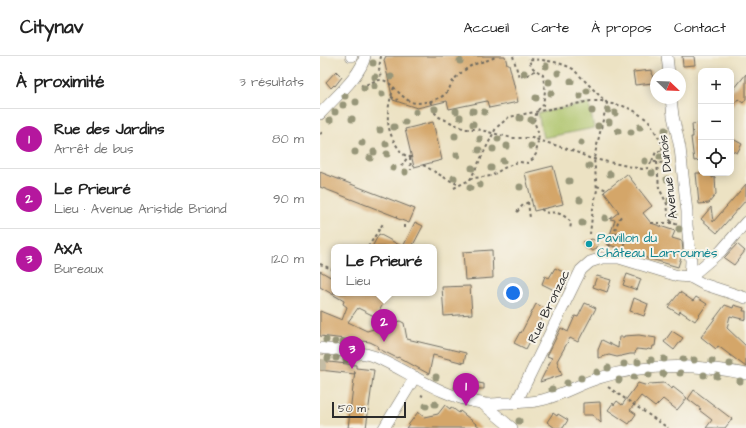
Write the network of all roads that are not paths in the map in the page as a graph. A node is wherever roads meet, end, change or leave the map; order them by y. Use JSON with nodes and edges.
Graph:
{"nodes":[{"id":1,"x":365,"y":56,"type":"edge"},
{"id":2,"x":667,"y":56,"type":"edge"},
{"id":3,"x":668,"y":68,"type":"edge"},
{"id":4,"x":672,"y":104,"type":"edge"},
{"id":5,"x":320,"y":114,"type":"edge"},
{"id":6,"x":746,"y":222,"type":"edge"},
{"id":7,"x":690,"y":277,"type":"junction"},
{"id":8,"x":746,"y":298,"type":"edge"},
{"id":9,"x":321,"y":350,"type":"edge"},
{"id":10,"x":746,"y":374,"type":"edge"},
{"id":11,"x":415,"y":377,"type":"junction"},
{"id":12,"x":516,"y":403,"type":"junction"},
{"id":13,"x":483,"y":404,"type":"junction"},
{"id":14,"x":384,"y":428,"type":"edge"},
{"id":15,"x":512,"y":428,"type":"edge"}],
"edges":[{"from":1,"to":5,"type":"street"},
{"from":2,"to":3,"type":"street"},
{"from":4,"to":7,"type":"street","name":"Avenue Dunois"},
{"from":6,"to":7,"type":"street"},
{"from":7,"to":8,"type":"street","name":"Rue Bronzac"},
{"from":7,"to":12,"type":"street","name":"Rue Bronzac"},
{"from":9,"to":11,"type":"street"},
{"from":10,"to":12,"type":"street"},
{"from":11,"to":13,"type":"street"},
{"from":11,"to":14,"type":"street"},
{"from":12,"to":13,"type":"street"},
{"from":13,"to":15,"type":"street"}]}
